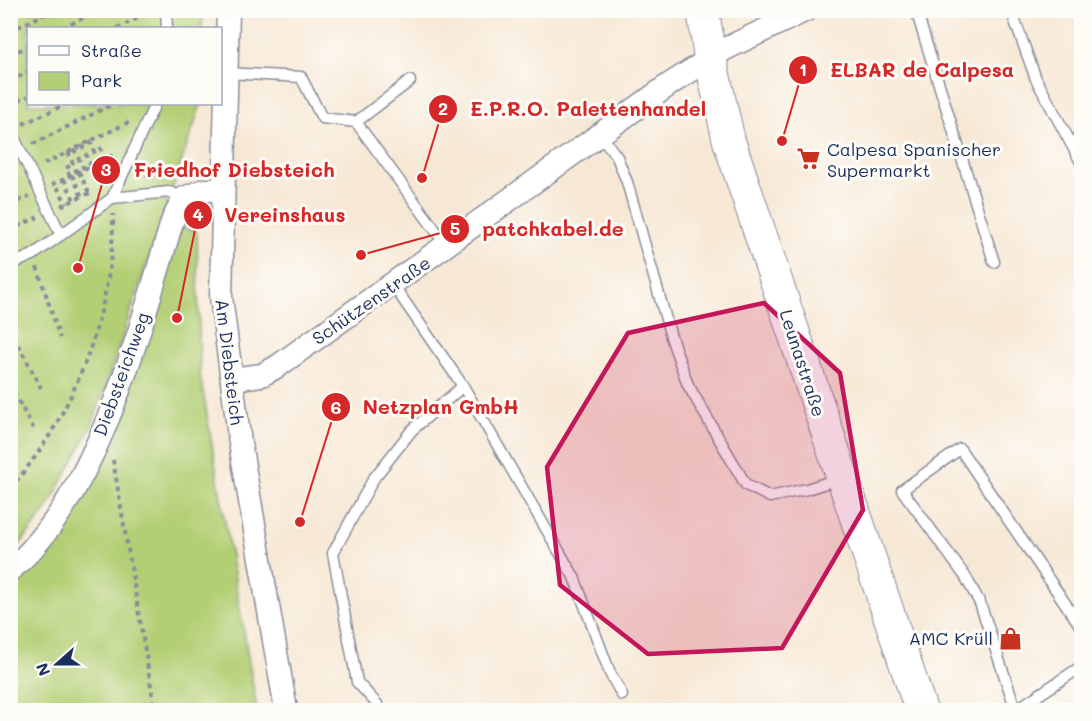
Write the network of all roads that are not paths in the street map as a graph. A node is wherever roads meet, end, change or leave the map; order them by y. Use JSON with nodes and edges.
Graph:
{"nodes":[{"id":1,"x":166,"y":10,"type":"edge"},
{"id":2,"x":228,"y":10,"type":"edge"},
{"id":3,"x":703,"y":10,"type":"edge"},
{"id":4,"x":806,"y":10,"type":"edge"},
{"id":5,"x":916,"y":10,"type":"edge"},
{"id":6,"x":1011,"y":10,"type":"edge"},
{"id":7,"x":167,"y":27,"type":"edge"},
{"id":8,"x":710,"y":58,"type":"junction"},
{"id":9,"x":227,"y":73,"type":"junction"},
{"id":10,"x":410,"y":81,"type":"dead end"},
{"id":11,"x":155,"y":107,"type":"edge"},
{"id":12,"x":356,"y":122,"type":"junction"},
{"id":13,"x":11,"y":130,"type":"edge"},
{"id":14,"x":600,"y":134,"type":"junction"},
{"id":15,"x":1082,"y":164,"type":"edge"},
{"id":16,"x":222,"y":190,"type":"junction"},
{"id":17,"x":112,"y":198,"type":"junction"},
{"id":18,"x":184,"y":198,"type":"junction"},
{"id":19,"x":62,"y":236,"type":"junction"},
{"id":20,"x":447,"y":246,"type":"junction"},
{"id":21,"x":994,"y":262,"type":"dead end"},
{"id":22,"x":10,"y":265,"type":"edge"},
{"id":23,"x":393,"y":285,"type":"junction"},
{"id":24,"x":232,"y":379,"type":"junction"},
{"id":25,"x":463,"y":386,"type":"junction"},
{"id":26,"x":841,"y":478,"type":"junction"},
{"id":27,"x":10,"y":570,"type":"edge"},
{"id":28,"x":1082,"y":628,"type":"edge"},
{"id":29,"x":1082,"y":666,"type":"edge"},
{"id":30,"x":622,"y":695,"type":"dead end"},
{"id":31,"x":1016,"y":710,"type":"edge"},
{"id":32,"x":286,"y":711,"type":"edge"},
{"id":33,"x":378,"y":711,"type":"edge"},
{"id":34,"x":921,"y":711,"type":"edge"}],
"edges":[{"from":1,"to":7,"type":"lane"},
{"from":2,"to":9,"type":"street","name":"Am Diebsteich"},
{"from":3,"to":8,"type":"street","name":"Leunastraße"},
{"from":4,"to":8,"type":"street","name":"Schützenstraße"},
{"from":5,"to":21,"type":"lane"},
{"from":6,"to":15,"type":"lane"},
{"from":8,"to":14,"type":"street","name":"Schützenstraße"},
{"from":8,"to":26,"type":"street","name":"Leunastraße"},
{"from":9,"to":12,"type":"lane"},
{"from":9,"to":16,"type":"street","name":"Am Diebsteich"},
{"from":10,"to":12,"type":"lane"},
{"from":11,"to":17,"type":"lane"},
{"from":12,"to":20,"type":"lane"},
{"from":13,"to":19,"type":"lane"},
{"from":14,"to":20,"type":"street","name":"Schützenstraße"},
{"from":14,"to":26,"type":"lane"},
{"from":16,"to":18,"type":"street"},
{"from":16,"to":24,"type":"street","name":"Am Diebsteich"},
{"from":17,"to":18,"type":"lane"},
{"from":17,"to":19,"type":"lane"},
{"from":18,"to":27,"type":"street","name":"Diebsteichweg"},
{"from":19,"to":22,"type":"lane"},
{"from":20,"to":23,"type":"street","name":"Schützenstraße"},
{"from":23,"to":24,"type":"street","name":"Schützenstraße"},
{"from":23,"to":25,"type":"lane"},
{"from":24,"to":32,"type":"street","name":"Am Diebsteich"},
{"from":25,"to":30,"type":"lane"},
{"from":25,"to":33,"type":"lane"},
{"from":26,"to":34,"type":"street","name":"Leunastraße"},
{"from":28,"to":31,"type":"lane"},
{"from":29,"to":31,"type":"lane"}]}
